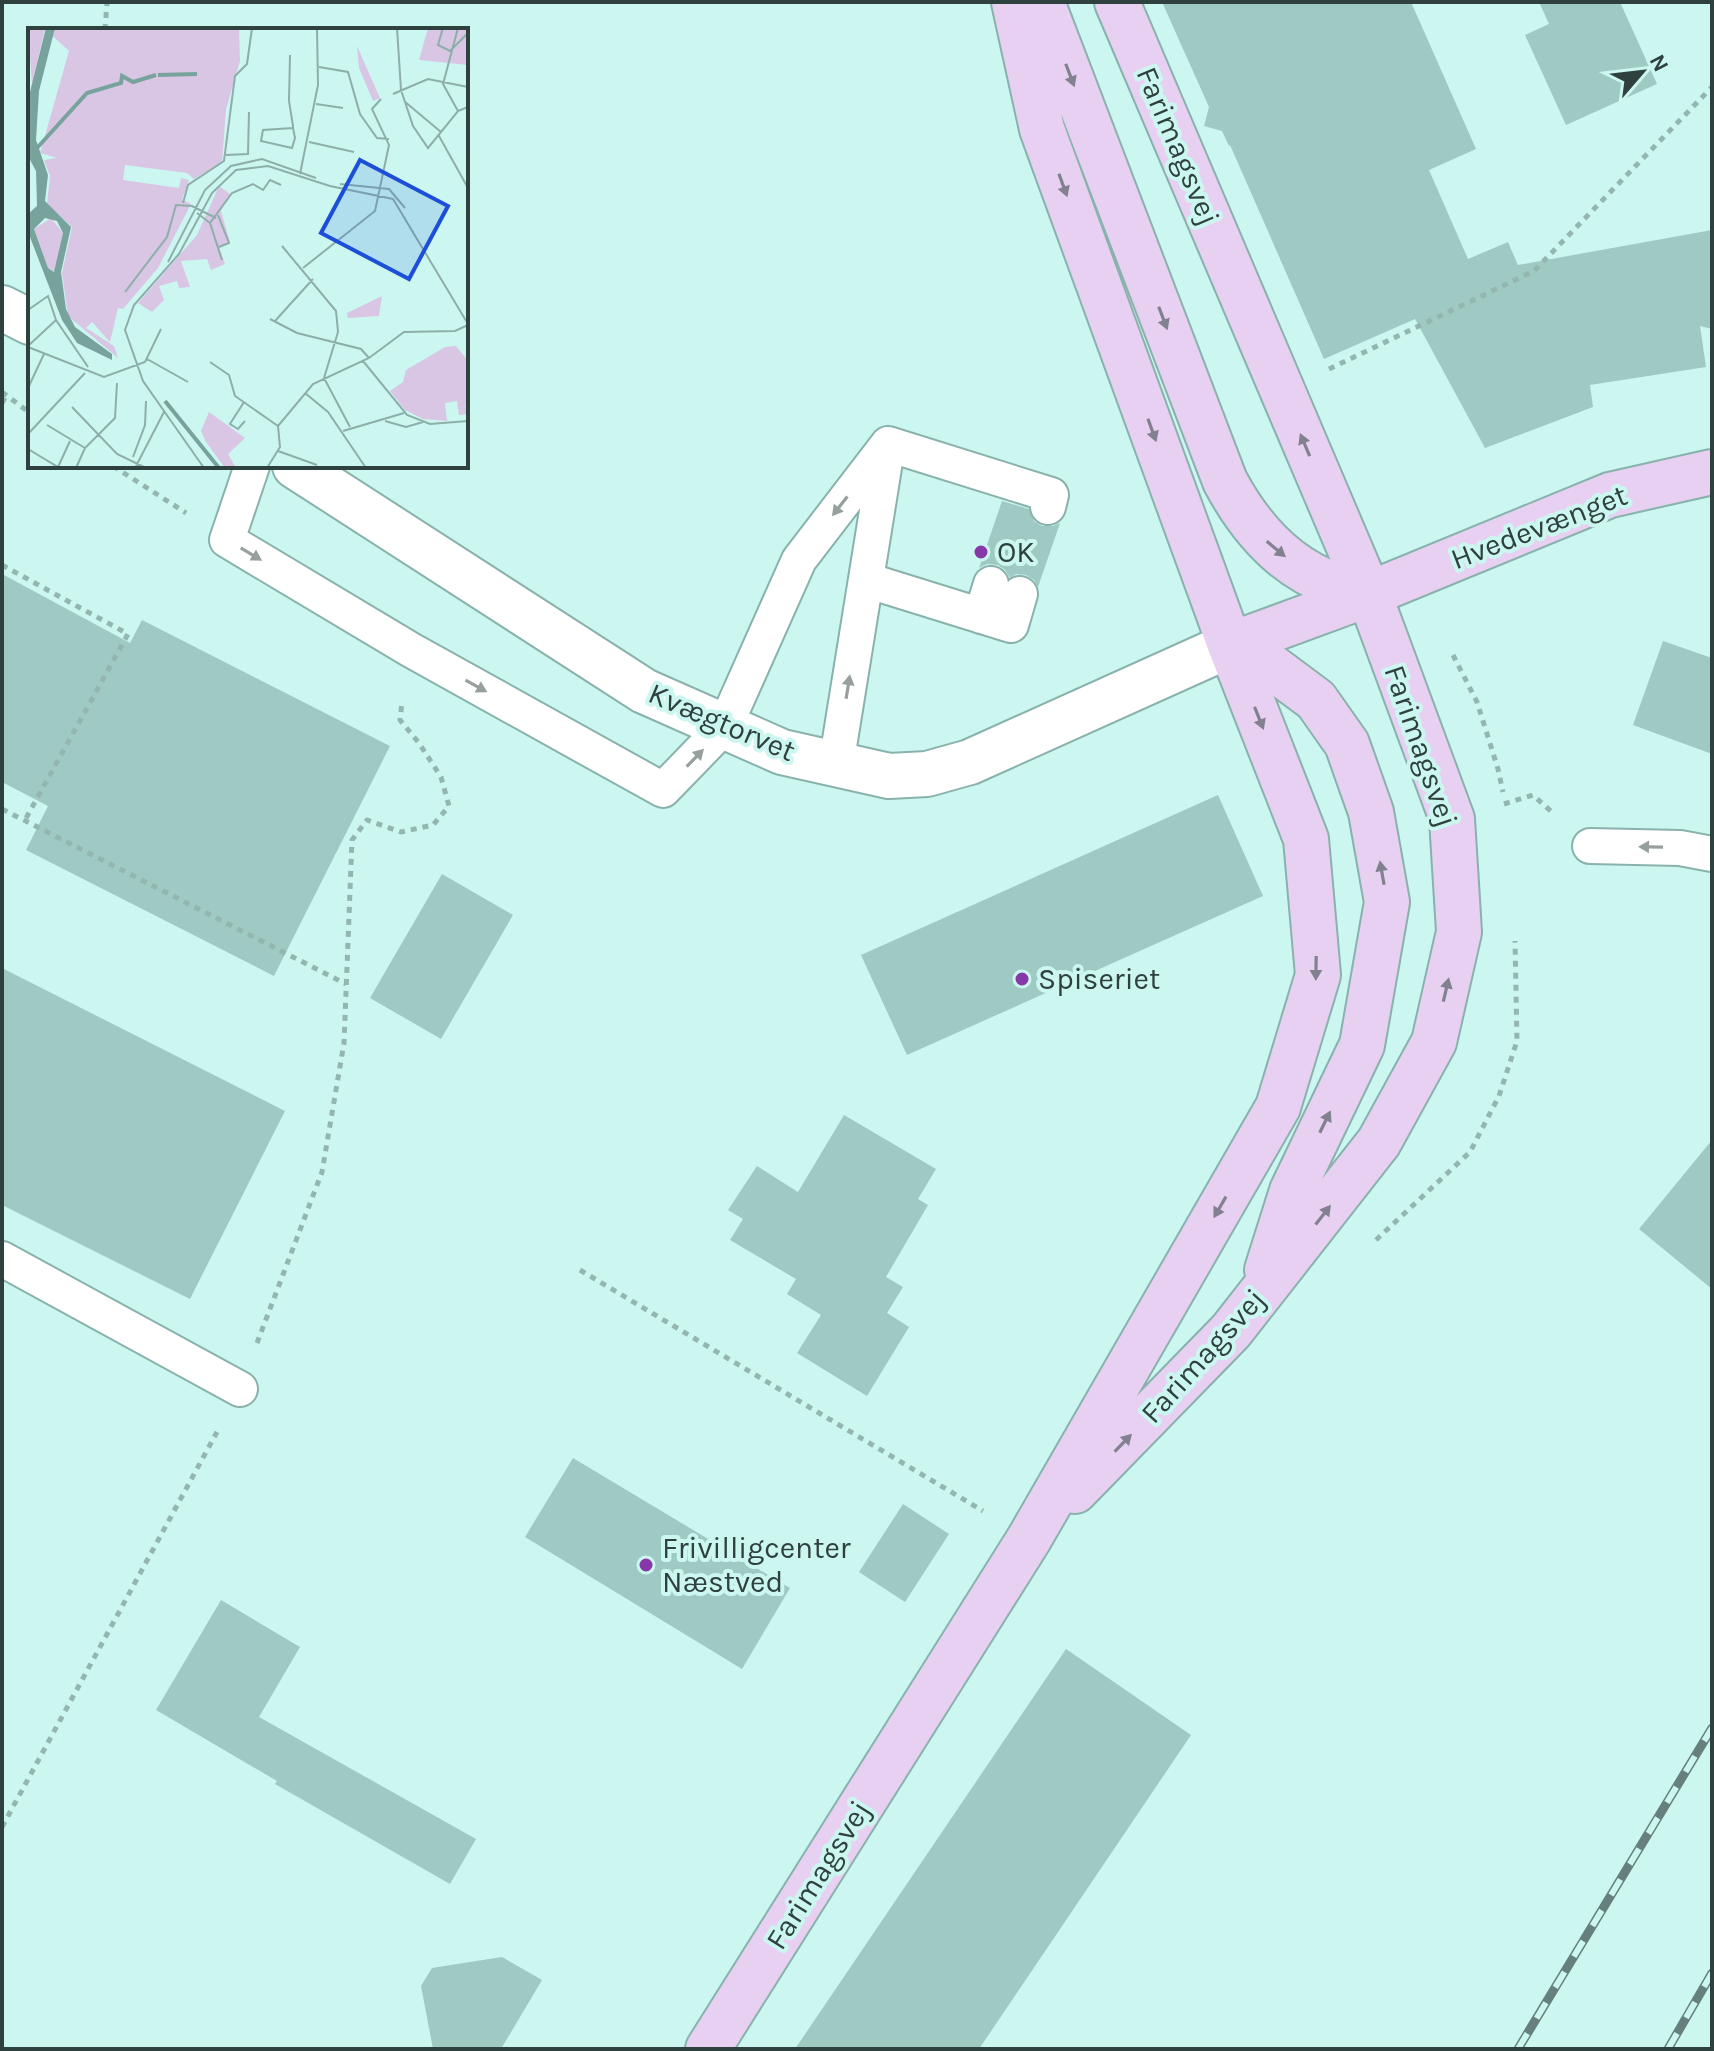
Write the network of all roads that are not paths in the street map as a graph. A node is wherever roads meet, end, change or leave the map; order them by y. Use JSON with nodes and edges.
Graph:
{"nodes":[{"id":1,"x":1014,"y":2,"type":"edge"},
{"id":2,"x":1042,"y":2,"type":"edge"},
{"id":3,"x":1117,"y":2,"type":"edge"},
{"id":4,"x":2,"y":308,"type":"edge"},
{"id":5,"x":28,"y":321,"type":"edge"},
{"id":6,"x":888,"y":444,"type":"junction"},
{"id":7,"x":251,"y":468,"type":"edge"},
{"id":8,"x":298,"y":468,"type":"edge"},
{"id":9,"x":1712,"y":472,"type":"edge"},
{"id":10,"x":1031,"y":497,"type":"dead end"},
{"id":11,"x":866,"y":580,"type":"junction"},
{"id":12,"x":1369,"y":594,"type":"junction"},
{"id":13,"x":997,"y":598,"type":"dead end"},
{"id":14,"x":1230,"y":645,"type":"junction"},
{"id":15,"x":725,"y":726,"type":"junction"},
{"id":16,"x":836,"y":765,"type":"junction"},
{"id":17,"x":1590,"y":846,"type":"road end"},
{"id":18,"x":1712,"y":854,"type":"edge"},
{"id":19,"x":2,"y":1259,"type":"edge"},
{"id":20,"x":1258,"y":1299,"type":"junction"},
{"id":21,"x":240,"y":1389,"type":"dead end"},
{"id":22,"x":1029,"y":1539,"type":"junction"},
{"id":23,"x":708,"y":2049,"type":"edge"}],
"edges":[{"from":1,"to":14,"type":"main road","name":"Farimagsvej","one_way":true},
{"from":2,"to":12,"type":"main road","one_way":true},
{"from":12,"to":3,"type":"main road","name":"Farimagsvej","one_way":true},
{"from":4,"to":5,"type":"street"},
{"from":6,"to":10,"type":"lane"},
{"from":6,"to":11,"type":"lane"},
{"from":6,"to":15,"type":"lane","one_way":true},
{"from":7,"to":15,"type":"lane","one_way":true},
{"from":8,"to":15,"type":"street","name":"Kvægtorvet"},
{"from":9,"to":12,"type":"main road","name":"Hvedevænget"},
{"from":11,"to":13,"type":"lane"},
{"from":16,"to":11,"type":"lane","one_way":true},
{"from":12,"to":14,"type":"main road","name":"Kvægtorvet"},
{"from":20,"to":12,"type":"main road","name":"Farimagsvej","one_way":true},
{"from":14,"to":16,"type":"street","name":"Kvægtorvet"},
{"from":20,"to":14,"type":"main road","one_way":true},
{"from":14,"to":22,"type":"main road","name":"Farimagsvej","one_way":true},
{"from":15,"to":16,"type":"street","name":"Kvægtorvet"},
{"from":18,"to":17,"type":"lane","one_way":true},
{"from":19,"to":21,"type":"lane"},
{"from":22,"to":20,"type":"main road","name":"Farimagsvej","one_way":true},
{"from":22,"to":23,"type":"main road","name":"Farimagsvej"}]}
